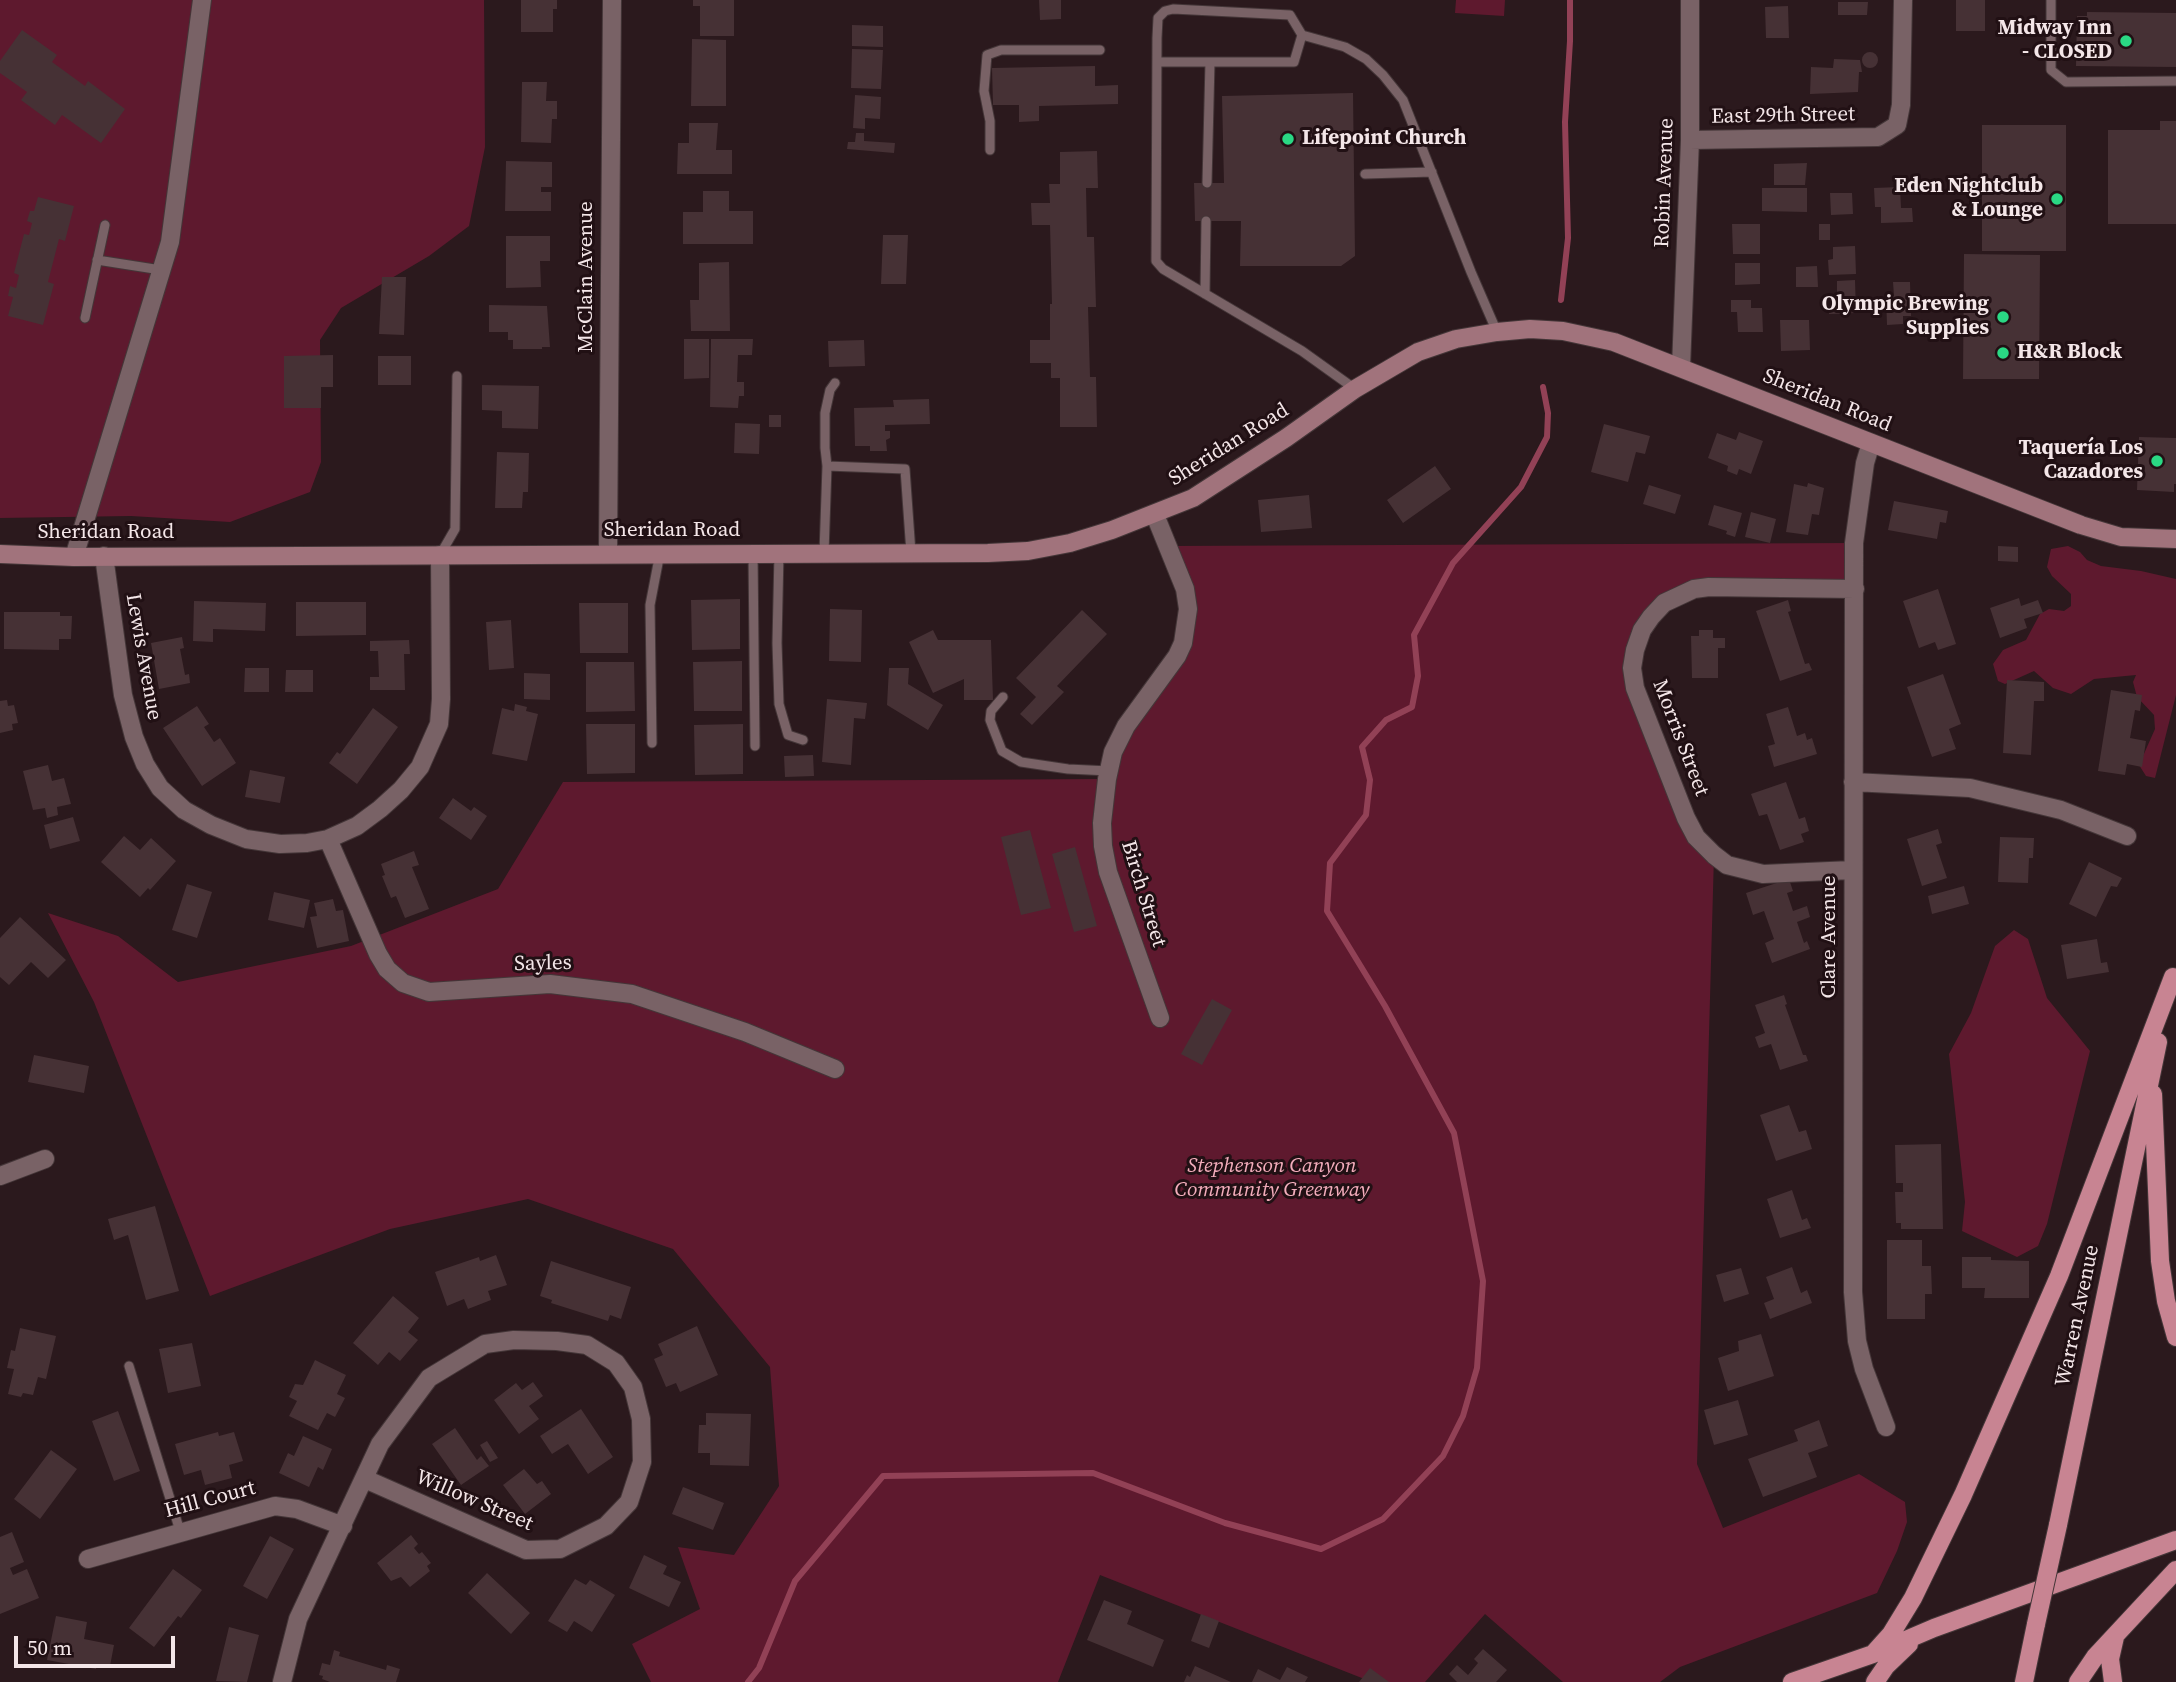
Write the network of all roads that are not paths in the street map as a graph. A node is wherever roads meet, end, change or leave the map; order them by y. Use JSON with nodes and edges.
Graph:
{"nodes":[{"id":1,"x":202,"y":0,"type":"edge"},
{"id":2,"x":612,"y":0,"type":"edge"},
{"id":3,"x":1690,"y":0,"type":"edge"},
{"id":4,"x":1903,"y":0,"type":"edge"},
{"id":5,"x":2051,"y":0,"type":"edge"},
{"id":6,"x":1302,"y":35,"type":"junction"},
{"id":7,"x":1100,"y":50,"type":"dead end"},
{"id":8,"x":1157,"y":62,"type":"junction"},
{"id":9,"x":1210,"y":62,"type":"junction"},
{"id":10,"x":2176,"y":81,"type":"edge"},
{"id":11,"x":1690,"y":140,"type":"junction"},
{"id":12,"x":990,"y":150,"type":"dead end"},
{"id":13,"x":1432,"y":172,"type":"junction"},
{"id":14,"x":1365,"y":174,"type":"dead end"},
{"id":15,"x":1207,"y":183,"type":"dead end"},
{"id":16,"x":1206,"y":221,"type":"dead end"},
{"id":17,"x":105,"y":225,"type":"dead end"},
{"id":18,"x":97,"y":260,"type":"junction"},
{"id":19,"x":161,"y":270,"type":"junction"},
{"id":20,"x":1205,"y":294,"type":"junction"},
{"id":21,"x":85,"y":318,"type":"dead end"},
{"id":22,"x":1497,"y":332,"type":"junction"},
{"id":23,"x":1681,"y":367,"type":"junction"},
{"id":24,"x":457,"y":376,"type":"dead end"},
{"id":25,"x":835,"y":383,"type":"dead end"},
{"id":26,"x":1355,"y":389,"type":"junction"},
{"id":27,"x":1871,"y":443,"type":"junction"},
{"id":28,"x":827,"y":466,"type":"junction"},
{"id":29,"x":1155,"y":515,"type":"junction"},
{"id":30,"x":2176,"y":539,"type":"edge"},
{"id":31,"x":608,"y":553,"type":"junction"},
{"id":32,"x":660,"y":553,"type":"junction"},
{"id":33,"x":754,"y":553,"type":"junction"},
{"id":34,"x":779,"y":553,"type":"junction"},
{"id":35,"x":824,"y":553,"type":"junction"},
{"id":36,"x":911,"y":553,"type":"junction"},
{"id":37,"x":0,"y":554,"type":"edge"},
{"id":38,"x":440,"y":555,"type":"junction"},
{"id":39,"x":104,"y":556,"type":"junction"},
{"id":40,"x":74,"y":557,"type":"junction"},
{"id":41,"x":1855,"y":589,"type":"junction"},
{"id":42,"x":1003,"y":697,"type":"dead end"},
{"id":43,"x":803,"y":740,"type":"dead end"},
{"id":44,"x":652,"y":743,"type":"dead end"},
{"id":45,"x":755,"y":746,"type":"dead end"},
{"id":46,"x":1109,"y":771,"type":"junction"},
{"id":47,"x":1853,"y":782,"type":"junction"},
{"id":48,"x":2127,"y":836,"type":"dead end"},
{"id":49,"x":328,"y":839,"type":"junction"},
{"id":50,"x":1852,"y":870,"type":"junction"},
{"id":51,"x":2174,"y":968,"type":"edge"},
{"id":52,"x":1160,"y":1018,"type":"dead end"},
{"id":53,"x":2152,"y":1066,"type":"junction"},
{"id":54,"x":835,"y":1069,"type":"dead end"},
{"id":55,"x":45,"y":1159,"type":"dead end"},
{"id":56,"x":0,"y":1176,"type":"edge"},
{"id":57,"x":2176,"y":1337,"type":"edge"},
{"id":58,"x":130,"y":1366,"type":"dead end"},
{"id":59,"x":1885,"y":1427,"type":"dead end"},
{"id":60,"x":365,"y":1479,"type":"junction"},
{"id":61,"x":343,"y":1526,"type":"junction"},
{"id":62,"x":180,"y":1531,"type":"junction"},
{"id":63,"x":2176,"y":1540,"type":"edge"},
{"id":64,"x":88,"y":1559,"type":"dead end"},
{"id":65,"x":2176,"y":1570,"type":"edge"},
{"id":66,"x":1923,"y":1633,"type":"junction"},
{"id":67,"x":2116,"y":1634,"type":"junction"},
{"id":68,"x":1873,"y":1654,"type":"junction"},
{"id":69,"x":282,"y":1682,"type":"edge"},
{"id":70,"x":1793,"y":1682,"type":"edge"},
{"id":71,"x":1875,"y":1682,"type":"edge"},
{"id":72,"x":2024,"y":1682,"type":"edge"},
{"id":73,"x":2078,"y":1682,"type":"edge"},
{"id":74,"x":2113,"y":1682,"type":"edge"}],
"edges":[{"from":1,"to":19,"type":"street"},
{"from":2,"to":31,"type":"street","name":"McClain Avenue"},
{"from":3,"to":11,"type":"street","name":"Robin Avenue"},
{"from":4,"to":11,"type":"street","name":"East 29th Street"},
{"from":5,"to":10,"type":"lane"},
{"from":6,"to":8,"type":"lane"},
{"from":6,"to":9,"type":"lane"},
{"from":6,"to":13,"type":"lane"},
{"from":7,"to":12,"type":"lane"},
{"from":8,"to":9,"type":"lane"},
{"from":8,"to":20,"type":"lane"},
{"from":9,"to":15,"type":"lane"},
{"from":11,"to":23,"type":"street","name":"Robin Avenue"},
{"from":13,"to":14,"type":"lane"},
{"from":13,"to":22,"type":"lane"},
{"from":16,"to":20,"type":"lane"},
{"from":17,"to":18,"type":"lane"},
{"from":18,"to":19,"type":"lane"},
{"from":18,"to":21,"type":"lane"},
{"from":19,"to":40,"type":"street"},
{"from":20,"to":26,"type":"lane"},
{"from":22,"to":23,"type":"main road","name":"Sheridan Road"},
{"from":22,"to":26,"type":"main road","name":"Sheridan Road"},
{"from":23,"to":27,"type":"main road","name":"Sheridan Road"},
{"from":24,"to":38,"type":"lane"},
{"from":25,"to":28,"type":"lane"},
{"from":26,"to":29,"type":"main road","name":"Sheridan Road"},
{"from":27,"to":30,"type":"main road","name":"Sheridan Road"},
{"from":27,"to":41,"type":"street","name":"Clare Avenue"},
{"from":28,"to":35,"type":"lane"},
{"from":28,"to":36,"type":"lane"},
{"from":29,"to":36,"type":"main road","name":"Sheridan Road"},
{"from":29,"to":46,"type":"street","name":"Birch Street"},
{"from":31,"to":32,"type":"main road","name":"Sheridan Road"},
{"from":31,"to":38,"type":"main road","name":"Sheridan Road"},
{"from":32,"to":33,"type":"main road","name":"Sheridan Road"},
{"from":32,"to":44,"type":"lane"},
{"from":33,"to":34,"type":"main road","name":"Sheridan Road"},
{"from":33,"to":45,"type":"lane"},
{"from":34,"to":35,"type":"main road","name":"Sheridan Road"},
{"from":34,"to":43,"type":"lane"},
{"from":35,"to":36,"type":"main road","name":"Sheridan Road"},
{"from":37,"to":40,"type":"main road","name":"Sheridan Road"},
{"from":38,"to":39,"type":"main road","name":"Sheridan Road"},
{"from":38,"to":49,"type":"street","name":"Lewis Avenue"},
{"from":39,"to":40,"type":"main road","name":"Sheridan Road"},
{"from":39,"to":49,"type":"street","name":"Lewis Avenue"},
{"from":41,"to":47,"type":"street","name":"Clare Avenue"},
{"from":41,"to":50,"type":"street","name":"Morris Street"},
{"from":42,"to":46,"type":"lane"},
{"from":46,"to":52,"type":"street","name":"Birch Street"},
{"from":47,"to":48,"type":"street"},
{"from":47,"to":50,"type":"street","name":"Clare Avenue"},
{"from":49,"to":54,"type":"street","name":"Sayles"},
{"from":50,"to":59,"type":"street","name":"Clare Avenue"},
{"from":51,"to":53,"type":"main road","name":"Warren Avenue"},
{"from":51,"to":68,"type":"main road"},
{"from":53,"to":57,"type":"main road"},
{"from":53,"to":72,"type":"main road","name":"Warren Avenue","bridge":true},
{"from":55,"to":56,"type":"street"},
{"from":58,"to":62,"type":"lane"},
{"from":60,"to":60,"type":"street","name":"Willow Street"},
{"from":60,"to":61,"type":"street","name":"Willow Street"},
{"from":61,"to":62,"type":"street","name":"Hill Court"},
{"from":61,"to":69,"type":"street","name":"Willow Street"},
{"from":62,"to":64,"type":"street","name":"Hill Court"},
{"from":63,"to":66,"type":"main road"},
{"from":65,"to":67,"type":"main road"},
{"from":66,"to":68,"type":"main road"},
{"from":66,"to":71,"type":"main road"},
{"from":67,"to":73,"type":"main road"},
{"from":67,"to":74,"type":"main road"},
{"from":68,"to":70,"type":"main road"}]}
